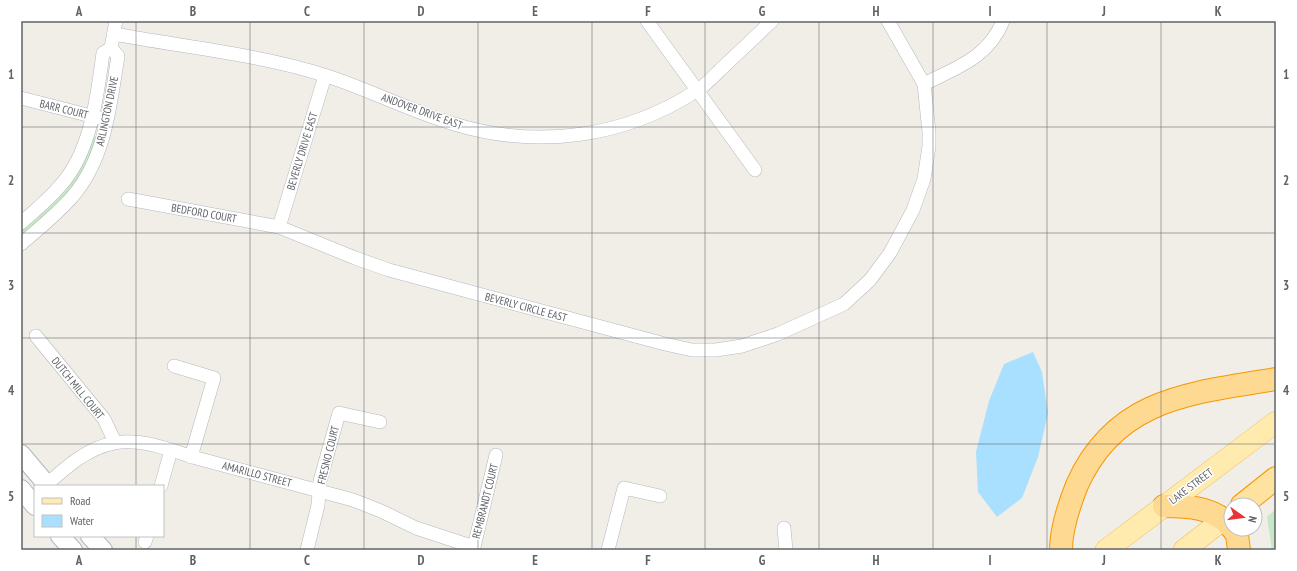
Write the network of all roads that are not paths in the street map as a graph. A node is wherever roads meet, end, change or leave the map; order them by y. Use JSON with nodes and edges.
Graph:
{"nodes":[{"id":1,"x":648,"y":21,"type":"edge"},
{"id":2,"x":772,"y":21,"type":"edge"},
{"id":3,"x":888,"y":21,"type":"edge"},
{"id":4,"x":1004,"y":21,"type":"edge"},
{"id":5,"x":115,"y":27,"type":"edge"},
{"id":6,"x":111,"y":48,"type":"junction"},
{"id":7,"x":325,"y":76,"type":"junction"},
{"id":8,"x":924,"y":84,"type":"junction"},
{"id":9,"x":698,"y":91,"type":"junction"},
{"id":10,"x":21,"y":98,"type":"edge"},
{"id":11,"x":92,"y":116,"type":"junction"},
{"id":12,"x":107,"y":120,"type":"junction"},
{"id":13,"x":755,"y":170,"type":"dead end"},
{"id":14,"x":128,"y":199,"type":"dead end"},
{"id":15,"x":21,"y":223,"type":"edge"},
{"id":16,"x":279,"y":227,"type":"junction"},
{"id":17,"x":21,"y":244,"type":"edge"},
{"id":18,"x":36,"y":336,"type":"dead end"},
{"id":19,"x":174,"y":366,"type":"dead end"},
{"id":20,"x":1276,"y":379,"type":"edge"},
{"id":21,"x":380,"y":422,"type":"dead end"},
{"id":22,"x":1276,"y":422,"type":"edge"},
{"id":23,"x":115,"y":442,"type":"junction"},
{"id":24,"x":171,"y":450,"type":"junction"},
{"id":25,"x":21,"y":454,"type":"edge"},
{"id":26,"x":496,"y":456,"type":"dead end"},
{"id":27,"x":191,"y":457,"type":"junction"},
{"id":28,"x":1276,"y":478,"type":"edge"},
{"id":29,"x":34,"y":485,"type":"edge"},
{"id":30,"x":46,"y":485,"type":"edge"},
{"id":31,"x":161,"y":485,"type":"edge"},
{"id":32,"x":320,"y":491,"type":"junction"},
{"id":33,"x":660,"y":496,"type":"dead end"},
{"id":34,"x":1252,"y":497,"type":"edge"},
{"id":35,"x":1164,"y":506,"type":"junction"},
{"id":36,"x":1223,"y":519,"type":"edge"},
{"id":37,"x":1223,"y":526,"type":"edge"},
{"id":38,"x":784,"y":528,"type":"dead end"},
{"id":39,"x":61,"y":537,"type":"edge"},
{"id":40,"x":91,"y":537,"type":"edge"},
{"id":41,"x":1237,"y":537,"type":"edge"},
{"id":42,"x":474,"y":546,"type":"joint"},
{"id":43,"x":72,"y":550,"type":"edge"},
{"id":44,"x":103,"y":550,"type":"edge"},
{"id":45,"x":307,"y":550,"type":"edge"},
{"id":46,"x":608,"y":550,"type":"edge"},
{"id":47,"x":786,"y":550,"type":"edge"},
{"id":48,"x":1061,"y":550,"type":"edge"},
{"id":49,"x":1106,"y":550,"type":"edge"},
{"id":50,"x":1184,"y":550,"type":"edge"},
{"id":51,"x":1239,"y":550,"type":"edge"}],
"edges":[{"from":1,"to":9,"type":"street"},
{"from":2,"to":9,"type":"street","name":"ANDOVER DRIVE EAST"},
{"from":3,"to":8,"type":"street"},
{"from":4,"to":8,"type":"street"},
{"from":5,"to":6,"type":"street","name":"ARLINGTON DRIVE"},
{"from":5,"to":7,"type":"street","name":"ANDOVER DRIVE EAST"},
{"from":6,"to":11,"type":"street","name":"ARLINGTON DRIVE"},
{"from":6,"to":12,"type":"street","name":"ARLINGTON DRIVE"},
{"from":7,"to":9,"type":"street","name":"ANDOVER DRIVE EAST"},
{"from":7,"to":16,"type":"street","name":"BEVERLY DRIVE EAST"},
{"from":8,"to":16,"type":"street","name":"BEVERLY CIRCLE EAST"},
{"from":9,"to":13,"type":"street"},
{"from":10,"to":11,"type":"street","name":"BARR COURT"},
{"from":11,"to":12,"type":"street","name":"BARR COURT"},
{"from":11,"to":15,"type":"street","name":"ARLINGTON DRIVE"},
{"from":12,"to":17,"type":"street","name":"ARLINGTON DRIVE"},
{"from":14,"to":16,"type":"street","name":"BEDFORD COURT"},
{"from":18,"to":23,"type":"street","name":"DUTCH MILL COURT"},
{"from":19,"to":27,"type":"street"},
{"from":20,"to":48,"type":"highway"},
{"from":21,"to":32,"type":"street","name":"FRESNO COURT"},
{"from":22,"to":35,"type":"main road","name":"LAKE STREET"},
{"from":23,"to":24,"type":"street","name":"AMARILLO STREET"},
{"from":23,"to":30,"type":"street","name":"AMARILLO STREET"},
{"from":24,"to":27,"type":"street","name":"AMARILLO STREET"},
{"from":24,"to":31,"type":"street"},
{"from":25,"to":29,"type":"main road"},
{"from":26,"to":42,"type":"street","name":"REMBRANDT COURT"},
{"from":27,"to":32,"type":"street","name":"AMARILLO STREET"},
{"from":28,"to":34,"type":"highway"},
{"from":32,"to":42,"type":"street","name":"AMARILLO STREET"},
{"from":32,"to":45,"type":"street"},
{"from":33,"to":46,"type":"street"},
{"from":35,"to":36,"type":"highway"},
{"from":35,"to":49,"type":"main road","name":"LAKE STREET"},
{"from":37,"to":50,"type":"main road"},
{"from":38,"to":47,"type":"street"},
{"from":39,"to":43,"type":"main road"},
{"from":40,"to":44,"type":"main road"},
{"from":41,"to":51,"type":"highway"}]}
